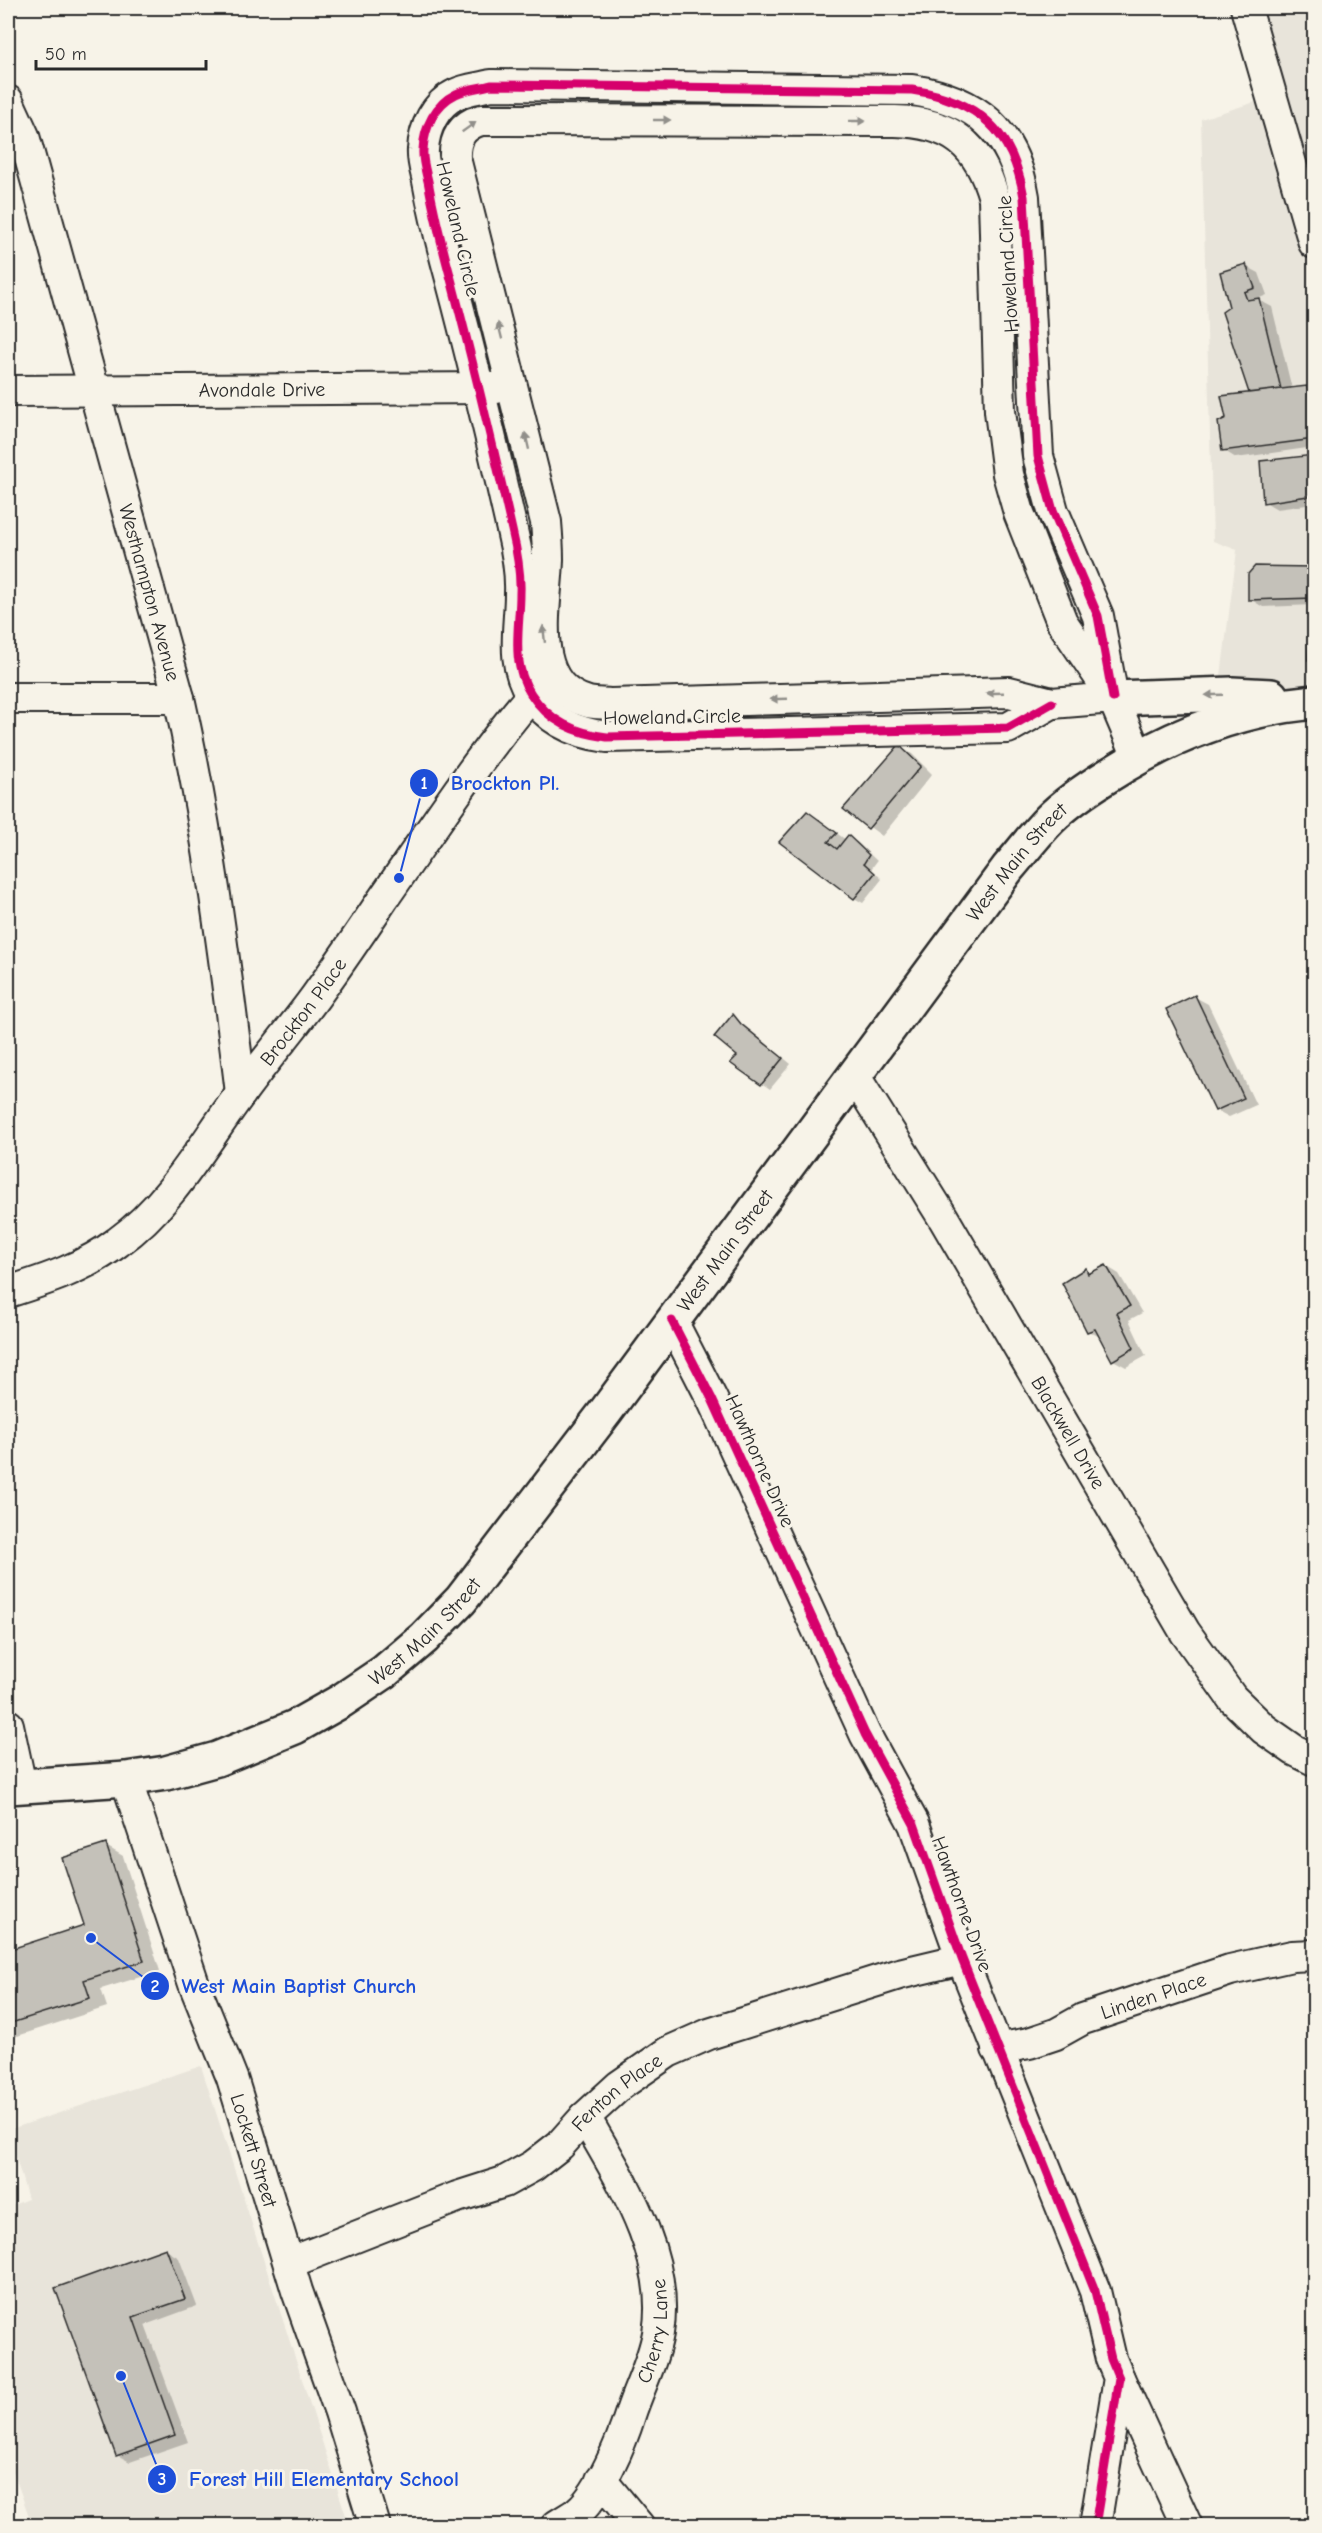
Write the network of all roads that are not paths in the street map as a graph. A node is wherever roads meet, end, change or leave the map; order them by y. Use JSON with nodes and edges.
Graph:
{"nodes":[{"id":1,"x":1246,"y":8,"type":"edge"},
{"id":2,"x":544,"y":86,"type":"junction"},
{"id":3,"x":895,"y":90,"type":"junction"},
{"id":4,"x":8,"y":101,"type":"edge"},
{"id":5,"x":543,"y":120,"type":"junction"},
{"id":6,"x":895,"y":121,"type":"junction"},
{"id":7,"x":470,"y":216,"type":"junction"},
{"id":8,"x":994,"y":217,"type":"junction"},
{"id":9,"x":1025,"y":217,"type":"junction"},
{"id":10,"x":435,"y":218,"type":"junction"},
{"id":11,"x":1314,"y":243,"type":"edge"},
{"id":12,"x":1031,"y":352,"type":"junction"},
{"id":13,"x":998,"y":355,"type":"junction"},
{"id":14,"x":479,"y":388,"type":"junction"},
{"id":15,"x":514,"y":388,"type":"junction"},
{"id":16,"x":95,"y":390,"type":"junction"},
{"id":17,"x":8,"y":391,"type":"edge"},
{"id":18,"x":1046,"y":486,"type":"junction"},
{"id":19,"x":1013,"y":492,"type":"junction"},
{"id":20,"x":551,"y":672,"type":"junction"},
{"id":21,"x":531,"y":695,"type":"junction"},
{"id":22,"x":8,"y":698,"type":"edge"},
{"id":23,"x":179,"y":698,"type":"junction"},
{"id":24,"x":809,"y":698,"type":"junction"},
{"id":25,"x":1113,"y":698,"type":"junction"},
{"id":26,"x":1314,"y":700,"type":"edge"},
{"id":27,"x":1052,"y":703,"type":"junction"},
{"id":28,"x":811,"y":733,"type":"junction"},
{"id":29,"x":1138,"y":756,"type":"junction"},
{"id":30,"x":854,"y":1075,"type":"junction"},
{"id":31,"x":241,"y":1093,"type":"junction"},
{"id":32,"x":8,"y":1292,"type":"edge"},
{"id":33,"x":672,"y":1321,"type":"junction"},
{"id":34,"x":8,"y":1725,"type":"edge"},
{"id":35,"x":1314,"y":1760,"type":"edge"},
{"id":36,"x":126,"y":1779,"type":"junction"},
{"id":37,"x":14,"y":1787,"type":"edge"},
{"id":38,"x":1314,"y":1955,"type":"edge"},
{"id":39,"x":962,"y":1959,"type":"junction"},
{"id":40,"x":997,"y":2049,"type":"junction"},
{"id":41,"x":585,"y":2117,"type":"junction"},
{"id":42,"x":289,"y":2263,"type":"junction"},
{"id":43,"x":1119,"y":2378,"type":"junction"},
{"id":44,"x":601,"y":2480,"type":"junction"},
{"id":45,"x":375,"y":2526,"type":"edge"},
{"id":46,"x":556,"y":2526,"type":"edge"},
{"id":47,"x":639,"y":2526,"type":"edge"},
{"id":48,"x":1095,"y":2526,"type":"edge"},
{"id":49,"x":1187,"y":2526,"type":"edge"}],
"edges":[{"from":1,"to":11,"type":"street"},
{"from":2,"to":3,"type":"street","name":"Howeland Circle"},
{"from":2,"to":5,"type":"street"},
{"from":2,"to":10,"type":"street","name":"Howeland Circle"},
{"from":3,"to":6,"type":"street"},
{"from":3,"to":9,"type":"street","name":"Howeland Circle"},
{"from":4,"to":16,"type":"street","name":"Westhampton Avenue"},
{"from":5,"to":6,"type":"street","name":"Howeland Circle","one_way":true},
{"from":7,"to":5,"type":"street","name":"Howeland Circle","one_way":true},
{"from":6,"to":8,"type":"street","name":"Howeland Circle"},
{"from":7,"to":10,"type":"street"},
{"from":15,"to":7,"type":"street","name":"Howeland Circle","one_way":true},
{"from":8,"to":9,"type":"street"},
{"from":8,"to":13,"type":"street","name":"Howeland Circle"},
{"from":9,"to":12,"type":"street","name":"Howeland Circle"},
{"from":10,"to":14,"type":"street","name":"Howeland Circle"},
{"from":12,"to":13,"type":"street"},
{"from":12,"to":18,"type":"street","name":"Howeland Circle"},
{"from":13,"to":19,"type":"street","name":"Howeland Circle"},
{"from":14,"to":15,"type":"street","name":"Avondale Drive"},
{"from":14,"to":16,"type":"street","name":"Avondale Drive"},
{"from":14,"to":21,"type":"street","name":"Howeland Circle"},
{"from":20,"to":15,"type":"street","name":"Howeland Circle","one_way":true},
{"from":16,"to":17,"type":"street","name":"Avondale Drive"},
{"from":16,"to":23,"type":"street","name":"Westhampton Avenue"},
{"from":18,"to":19,"type":"street"},
{"from":18,"to":25,"type":"street","name":"Howeland Circle"},
{"from":19,"to":25,"type":"street","name":"Howeland Circle"},
{"from":20,"to":21,"type":"street","name":"Brockton Place"},
{"from":24,"to":20,"type":"street","name":"Howeland Circle","one_way":true},
{"from":21,"to":28,"type":"street","name":"Howeland Circle"},
{"from":21,"to":31,"type":"street","name":"Brockton Place"},
{"from":22,"to":23,"type":"street"},
{"from":23,"to":31,"type":"street","name":"Westhampton Avenue"},
{"from":27,"to":24,"type":"street","name":"Howeland Circle","one_way":true},
{"from":24,"to":28,"type":"street"},
{"from":26,"to":25,"type":"main road","one_way":true},
{"from":25,"to":27,"type":"street","name":"Howeland Circle"},
{"from":25,"to":29,"type":"street","name":"Howeland Circle"},
{"from":26,"to":29,"type":"main road","name":"West Main Street"},
{"from":27,"to":28,"type":"street","name":"Howeland Circle"},
{"from":29,"to":30,"type":"main road","name":"West Main Street"},
{"from":30,"to":33,"type":"main road","name":"West Main Street"},
{"from":30,"to":35,"type":"street","name":"Blackwell Drive"},
{"from":31,"to":32,"type":"street","name":"Brockton Place"},
{"from":33,"to":36,"type":"main road","name":"West Main Street"},
{"from":33,"to":39,"type":"street","name":"Hawthorne Drive"},
{"from":34,"to":37,"type":"street"},
{"from":36,"to":37,"type":"main road","name":"West Main Street"},
{"from":36,"to":42,"type":"street","name":"Lockett Street"},
{"from":38,"to":40,"type":"street","name":"Linden Place"},
{"from":39,"to":40,"type":"street","name":"Hawthorne Drive"},
{"from":39,"to":41,"type":"street","name":"Fenton Place"},
{"from":40,"to":43,"type":"street","name":"Hawthorne Drive"},
{"from":41,"to":42,"type":"street","name":"Fenton Place"},
{"from":41,"to":44,"type":"street","name":"Cherry Lane"},
{"from":42,"to":45,"type":"street","name":"Lockett Street"},
{"from":43,"to":48,"type":"street","name":"Hawthorne Drive"},
{"from":43,"to":49,"type":"street"},
{"from":44,"to":46,"type":"street","name":"Cherry Lane"},
{"from":44,"to":47,"type":"street"}]}
